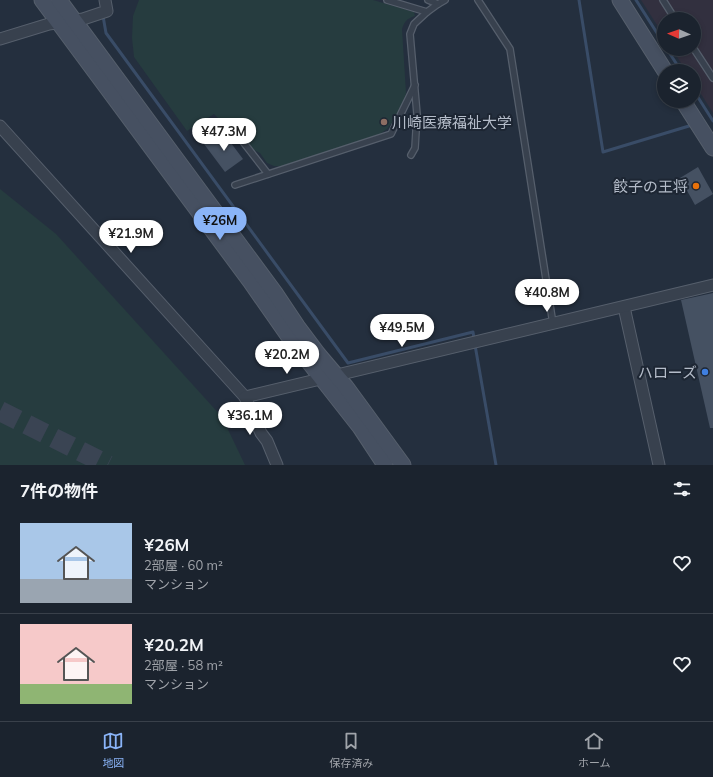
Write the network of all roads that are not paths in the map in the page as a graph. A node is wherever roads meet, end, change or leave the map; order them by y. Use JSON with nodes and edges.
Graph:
{"nodes":[{"id":1,"x":42,"y":0,"type":"edge"},
{"id":2,"x":59,"y":0,"type":"edge"},
{"id":3,"x":105,"y":0,"type":"edge"},
{"id":4,"x":387,"y":0,"type":"edge"},
{"id":5,"x":428,"y":0,"type":"edge"},
{"id":6,"x":445,"y":0,"type":"edge"},
{"id":7,"x":478,"y":0,"type":"edge"},
{"id":8,"x":620,"y":0,"type":"edge"},
{"id":9,"x":662,"y":0,"type":"edge"},
{"id":10,"x":438,"y":4,"type":"junction"},
{"id":11,"x":426,"y":12,"type":"junction"},
{"id":12,"x":670,"y":12,"type":"edge"},
{"id":13,"x":74,"y":21,"type":"junction"},
{"id":14,"x":59,"y":23,"type":"junction"},
{"id":15,"x":0,"y":39,"type":"edge"},
{"id":16,"x":699,"y":56,"type":"edge"},
{"id":17,"x":661,"y":64,"type":"edge"},
{"id":18,"x":713,"y":78,"type":"edge"},
{"id":19,"x":415,"y":85,"type":"junction"},
{"id":20,"x":687,"y":108,"type":"edge"},
{"id":21,"x":0,"y":126,"type":"edge"},
{"id":22,"x":233,"y":129,"type":"dead end"},
{"id":23,"x":713,"y":148,"type":"edge"},
{"id":24,"x":411,"y":155,"type":"dead end"},
{"id":25,"x":268,"y":174,"type":"junction"},
{"id":26,"x":235,"y":185,"type":"dead end"},
{"id":27,"x":713,"y":285,"type":"edge"},
{"id":28,"x":624,"y":307,"type":"junction"},
{"id":29,"x":553,"y":324,"type":"junction"},
{"id":30,"x":329,"y":377,"type":"junction"},
{"id":31,"x":245,"y":397,"type":"junction"},
{"id":32,"x":277,"y":465,"type":"edge"},
{"id":33,"x":385,"y":465,"type":"edge"},
{"id":34,"x":403,"y":465,"type":"edge"},
{"id":35,"x":658,"y":465,"type":"edge"}],
"edges":[{"from":1,"to":14,"type":"street"},
{"from":2,"to":13,"type":"street"},
{"from":3,"to":13,"type":"street"},
{"from":4,"to":11,"type":"lane"},
{"from":5,"to":10,"type":"lane"},
{"from":6,"to":10,"type":"lane"},
{"from":7,"to":29,"type":"lane"},
{"from":8,"to":17,"type":"street"},
{"from":9,"to":12,"type":"lane"},
{"from":10,"to":11,"type":"lane"},
{"from":11,"to":19,"type":"lane"},
{"from":13,"to":14,"type":"street"},
{"from":13,"to":30,"type":"street"},
{"from":14,"to":15,"type":"street"},
{"from":14,"to":30,"type":"street"},
{"from":16,"to":18,"type":"lane"},
{"from":19,"to":24,"type":"lane"},
{"from":19,"to":25,"type":"lane"},
{"from":20,"to":23,"type":"street"},
{"from":21,"to":31,"type":"street"},
{"from":22,"to":25,"type":"lane"},
{"from":25,"to":26,"type":"lane"},
{"from":27,"to":28,"type":"street"},
{"from":28,"to":29,"type":"street"},
{"from":28,"to":35,"type":"street"},
{"from":29,"to":30,"type":"street"},
{"from":30,"to":31,"type":"street"},
{"from":30,"to":33,"type":"street"},
{"from":30,"to":34,"type":"street"},
{"from":31,"to":32,"type":"street"}]}
